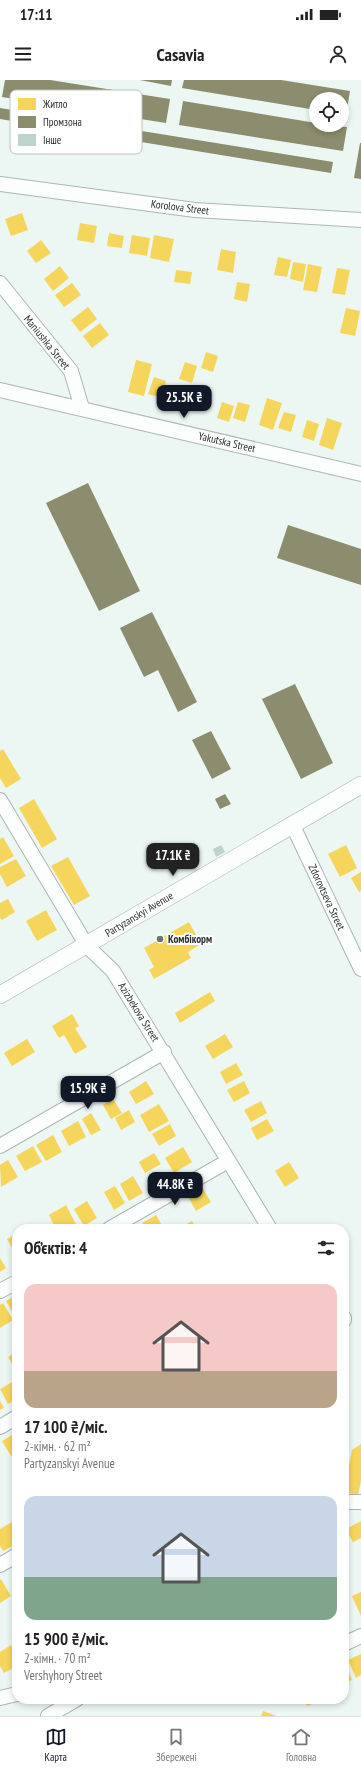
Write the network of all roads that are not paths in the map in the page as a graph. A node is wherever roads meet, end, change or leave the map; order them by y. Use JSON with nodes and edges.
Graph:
{"nodes":[{"id":1,"x":0,"y":184,"type":"edge"},
{"id":2,"x":361,"y":220,"type":"edge"},
{"id":3,"x":0,"y":283,"type":"edge"},
{"id":4,"x":0,"y":390,"type":"edge"},
{"id":5,"x":82,"y":408,"type":"junction"},
{"id":6,"x":361,"y":474,"type":"edge"},
{"id":7,"x":361,"y":784,"type":"edge"},
{"id":8,"x":0,"y":800,"type":"edge"},
{"id":9,"x":292,"y":824,"type":"junction"},
{"id":10,"x":86,"y":946,"type":"junction"},
{"id":11,"x":361,"y":969,"type":"edge"},
{"id":12,"x":0,"y":995,"type":"edge"},
{"id":13,"x":164,"y":1052,"type":"junction"},
{"id":14,"x":0,"y":1146,"type":"edge"},
{"id":15,"x":228,"y":1161,"type":"junction"},
{"id":16,"x":118,"y":1224,"type":"edge"},
{"id":17,"x":267,"y":1224,"type":"edge"},
{"id":18,"x":12,"y":1285,"type":"edge"},
{"id":19,"x":0,"y":1291,"type":"edge"},
{"id":20,"x":12,"y":1421,"type":"edge"},
{"id":21,"x":0,"y":1427,"type":"edge"},
{"id":22,"x":349,"y":1502,"type":"edge"},
{"id":23,"x":361,"y":1502,"type":"edge"},
{"id":24,"x":12,"y":1558,"type":"edge"},
{"id":25,"x":0,"y":1565,"type":"edge"},
{"id":26,"x":361,"y":1636,"type":"edge"},
{"id":27,"x":349,"y":1642,"type":"edge"},
{"id":28,"x":12,"y":1695,"type":"edge"},
{"id":29,"x":0,"y":1698,"type":"edge"},
{"id":30,"x":68,"y":1704,"type":"edge"},
{"id":31,"x":48,"y":1716,"type":"edge"}],
"edges":[{"from":1,"to":2,"type":"street","name":"Korolova Street"},
{"from":3,"to":5,"type":"street","name":"Maniushka Street"},
{"from":4,"to":5,"type":"street","name":"Yakutska Street"},
{"from":5,"to":6,"type":"street","name":"Yakutska Street"},
{"from":7,"to":9,"type":"street","name":"Partyzanskyi Avenue"},
{"from":8,"to":10,"type":"street","name":"Azizbekova Street"},
{"from":9,"to":10,"type":"street","name":"Partyzanskyi Avenue"},
{"from":9,"to":11,"type":"street","name":"Zdorovtseva Street"},
{"from":10,"to":12,"type":"street","name":"Partyzanskyi Avenue"},
{"from":10,"to":13,"type":"street","name":"Azizbekova Street"},
{"from":13,"to":14,"type":"street"},
{"from":13,"to":15,"type":"street","name":"Azizbekova Street"},
{"from":15,"to":16,"type":"street"},
{"from":15,"to":17,"type":"street","name":"Azizbekova Street"},
{"from":18,"to":19,"type":"street"},
{"from":20,"to":21,"type":"street"},
{"from":22,"to":23,"type":"street"},
{"from":24,"to":25,"type":"street"},
{"from":26,"to":27,"type":"street"},
{"from":28,"to":29,"type":"street"},
{"from":30,"to":31,"type":"street"}]}
